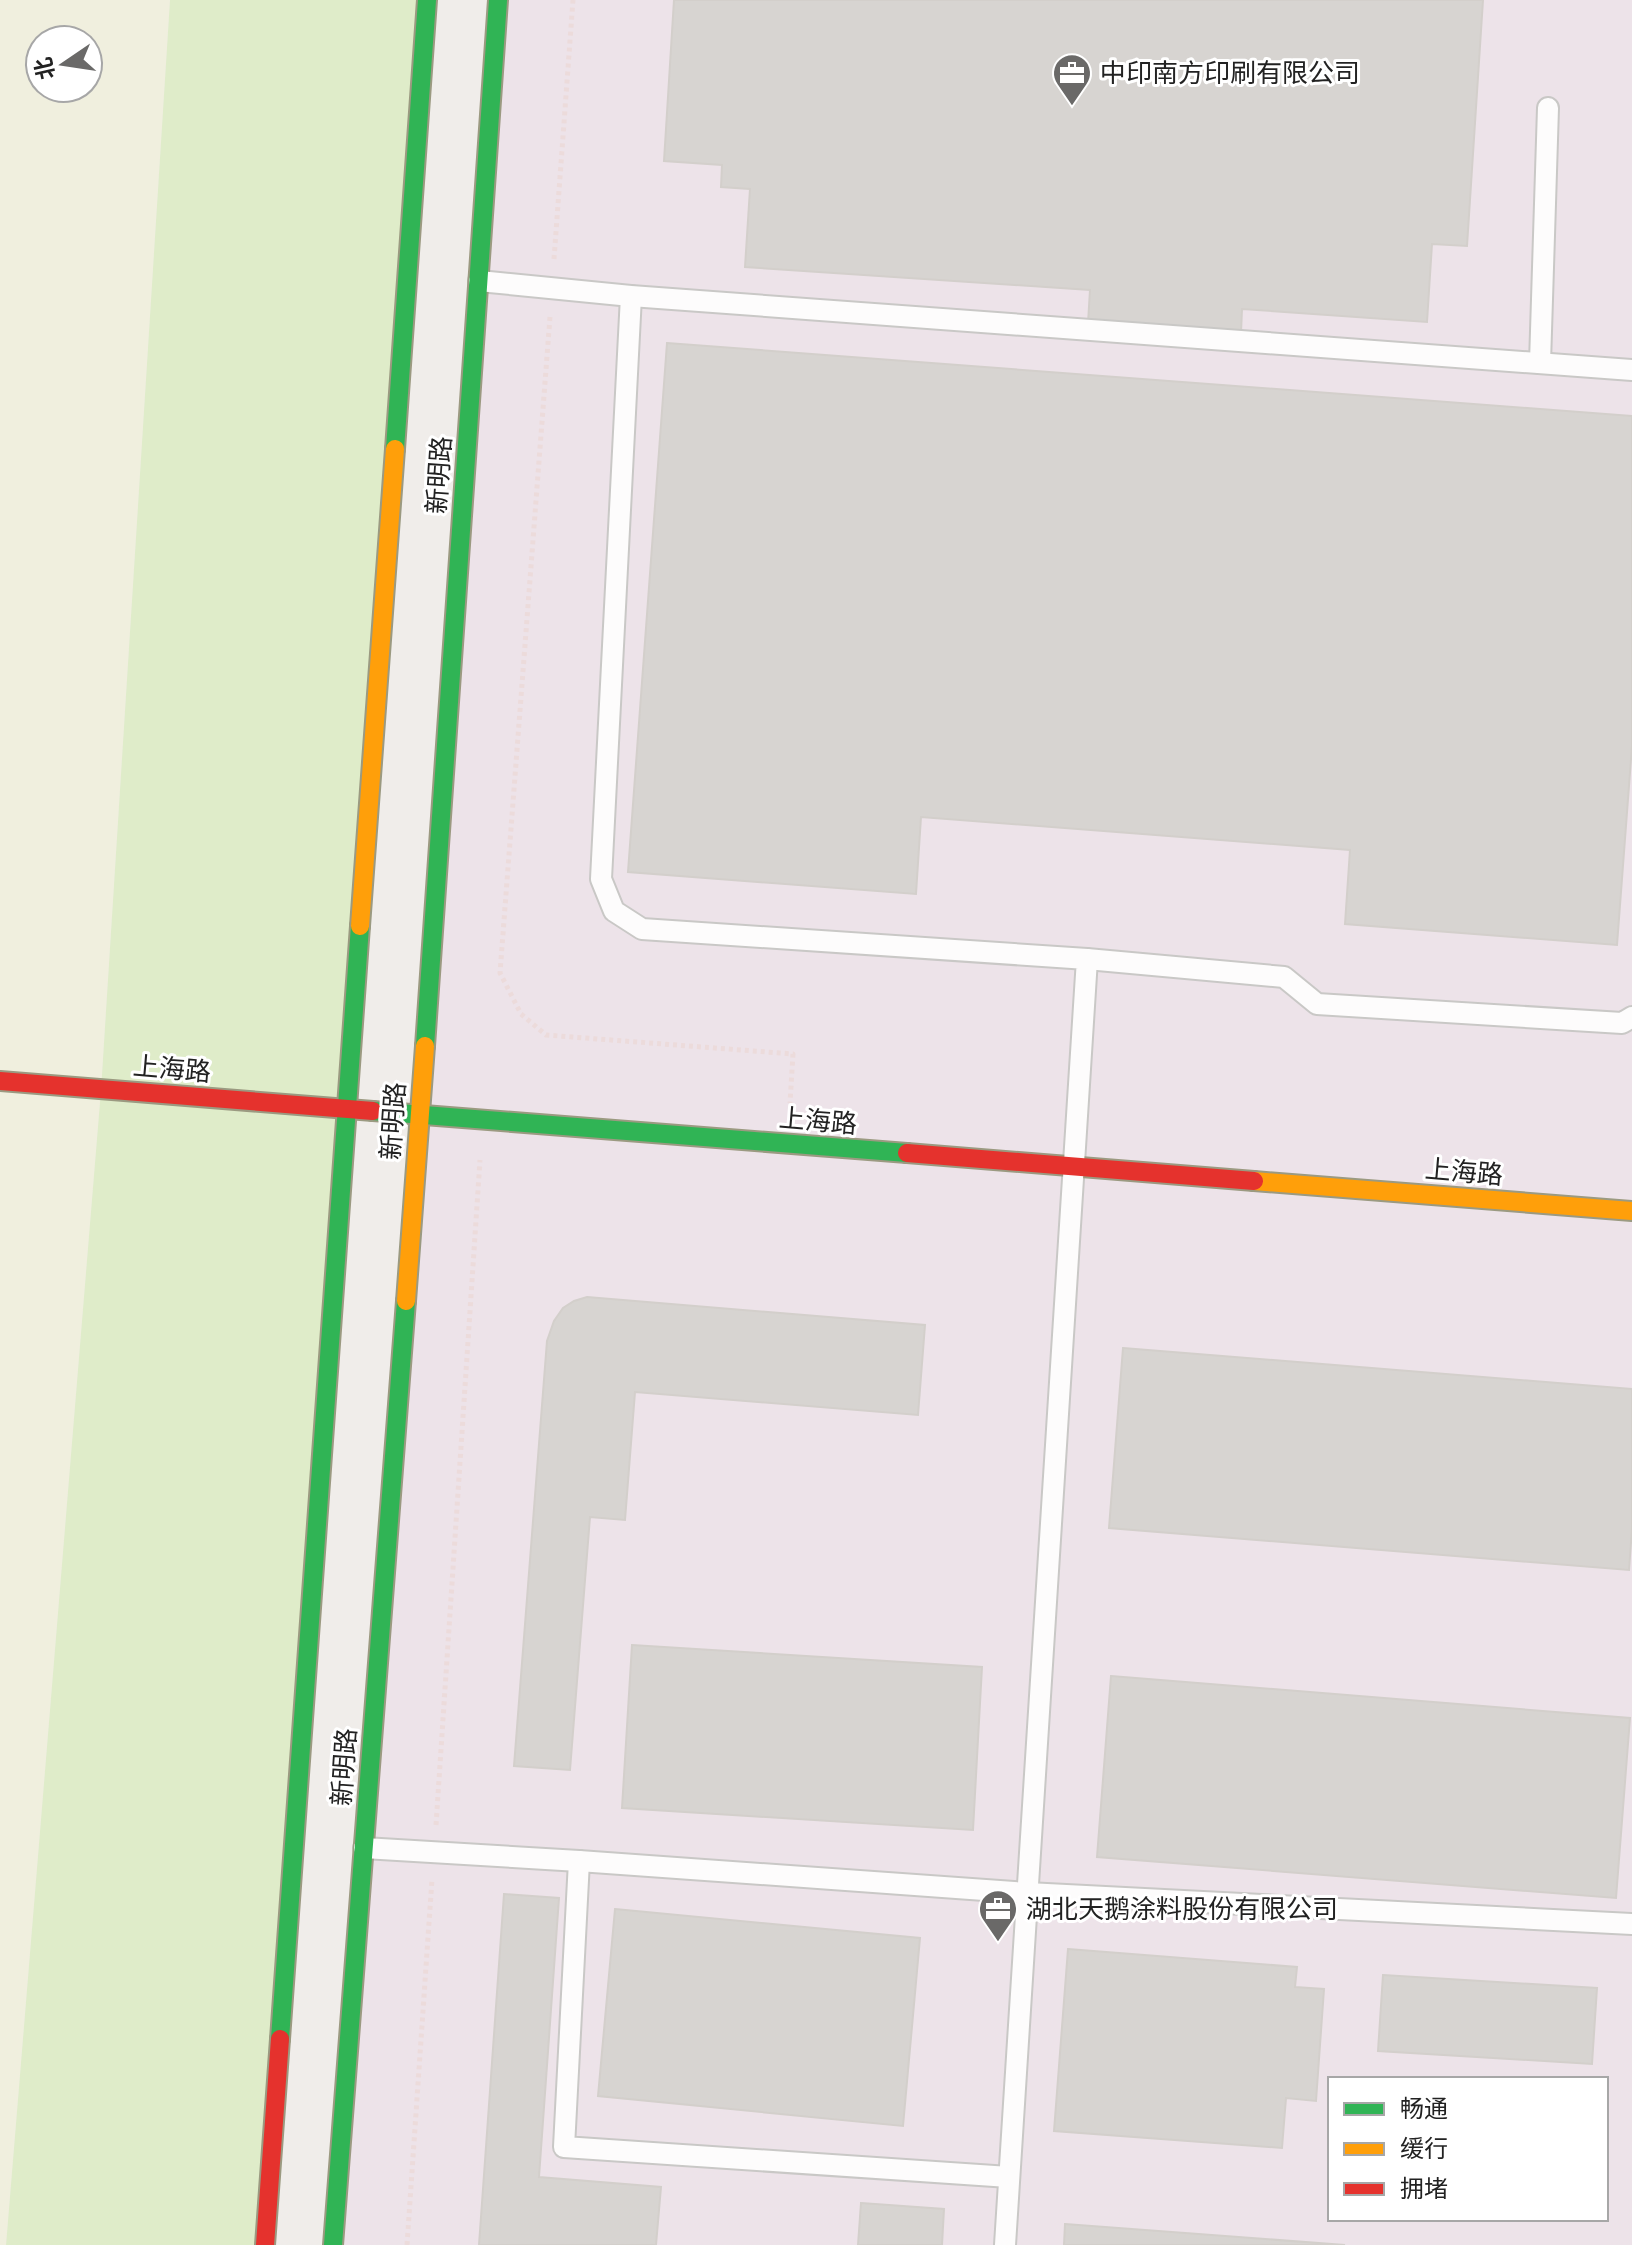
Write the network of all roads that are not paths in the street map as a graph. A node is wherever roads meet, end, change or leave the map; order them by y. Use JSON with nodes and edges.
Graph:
{"nodes":[{"id":1,"x":427,"y":0,"type":"edge"},
{"id":2,"x":498,"y":0,"type":"edge"},
{"id":3,"x":1548,"y":108,"type":"dead end"},
{"id":4,"x":479,"y":281,"type":"junction"},
{"id":5,"x":631,"y":296,"type":"junction"},
{"id":6,"x":1540,"y":363,"type":"junction"},
{"id":7,"x":1632,"y":370,"type":"edge"},
{"id":8,"x":1087,"y":959,"type":"junction"},
{"id":9,"x":1632,"y":1017,"type":"edge"},
{"id":10,"x":0,"y":1081,"type":"edge"},
{"id":11,"x":349,"y":1109,"type":"junction"},
{"id":12,"x":420,"y":1115,"type":"junction"},
{"id":13,"x":1073,"y":1167,"type":"junction"},
{"id":14,"x":1632,"y":1211,"type":"edge"},
{"id":15,"x":364,"y":1848,"type":"junction"},
{"id":16,"x":579,"y":1861,"type":"junction"},
{"id":17,"x":1027,"y":1893,"type":"junction"},
{"id":18,"x":1632,"y":1924,"type":"edge"},
{"id":19,"x":1009,"y":2177,"type":"junction"},
{"id":20,"x":265,"y":2245,"type":"edge"},
{"id":21,"x":333,"y":2245,"type":"edge"},
{"id":22,"x":1005,"y":2245,"type":"edge"}],
"edges":[{"from":1,"to":11,"type":"main road","name":"新明路"},
{"from":2,"to":4,"type":"main road","name":"新明路"},
{"from":3,"to":6,"type":"lane"},
{"from":4,"to":5,"type":"lane"},
{"from":4,"to":12,"type":"main road","name":"新明路"},
{"from":5,"to":6,"type":"lane"},
{"from":5,"to":8,"type":"lane"},
{"from":6,"to":7,"type":"lane"},
{"from":8,"to":9,"type":"lane"},
{"from":8,"to":13,"type":"lane"},
{"from":10,"to":11,"type":"main road","name":"上海路"},
{"from":11,"to":12,"type":"main road","name":"上海路"},
{"from":11,"to":20,"type":"main road","name":"新明路"},
{"from":12,"to":13,"type":"main road","name":"上海路"},
{"from":12,"to":15,"type":"main road","name":"新明路"},
{"from":13,"to":14,"type":"main road","name":"上海路"},
{"from":13,"to":17,"type":"lane"},
{"from":15,"to":16,"type":"lane"},
{"from":15,"to":21,"type":"main road","name":"新明路"},
{"from":16,"to":17,"type":"lane"},
{"from":16,"to":19,"type":"lane"},
{"from":17,"to":18,"type":"lane"},
{"from":17,"to":19,"type":"lane"},
{"from":19,"to":22,"type":"lane"}]}
